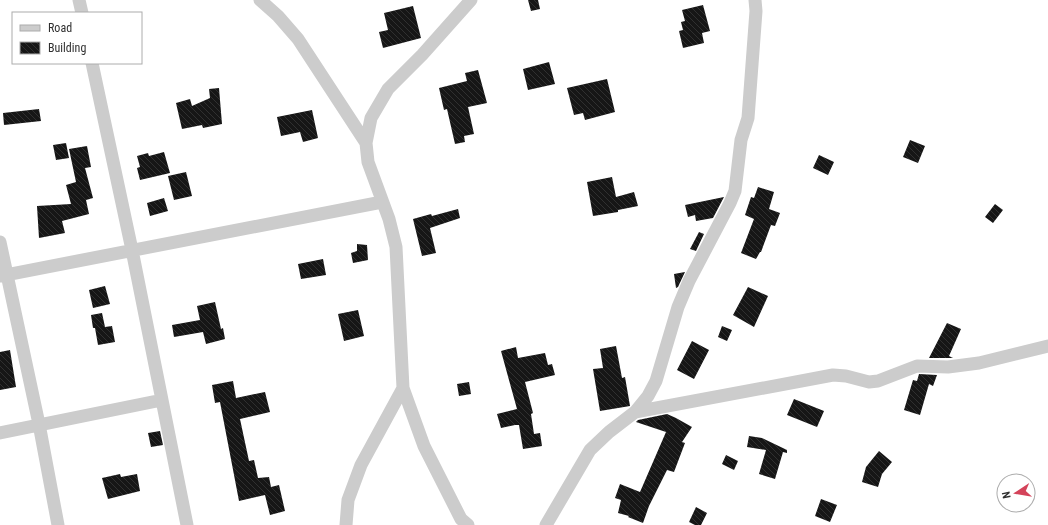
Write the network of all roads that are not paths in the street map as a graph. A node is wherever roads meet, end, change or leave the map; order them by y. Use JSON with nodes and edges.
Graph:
{"nodes":[{"id":1,"x":79,"y":0,"type":"edge"},
{"id":2,"x":260,"y":0,"type":"edge"},
{"id":3,"x":471,"y":0,"type":"edge"},
{"id":4,"x":755,"y":0,"type":"edge"},
{"id":5,"x":82,"y":12,"type":"edge"},
{"id":6,"x":92,"y":64,"type":"edge"},
{"id":7,"x":366,"y":143,"type":"junction"},
{"id":8,"x":382,"y":202,"type":"junction"},
{"id":9,"x":0,"y":242,"type":"edge"},
{"id":10,"x":132,"y":250,"type":"junction"},
{"id":11,"x":3,"y":275,"type":"edge"},
{"id":12,"x":1048,"y":346,"type":"edge"},
{"id":13,"x":403,"y":388,"type":"junction"},
{"id":14,"x":162,"y":400,"type":"junction"},
{"id":15,"x":636,"y":412,"type":"junction"},
{"id":16,"x":39,"y":424,"type":"junction"},
{"id":17,"x":0,"y":433,"type":"edge"},
{"id":18,"x":58,"y":525,"type":"edge"},
{"id":19,"x":188,"y":525,"type":"edge"},
{"id":20,"x":346,"y":525,"type":"edge"},
{"id":21,"x":468,"y":525,"type":"edge"},
{"id":22,"x":546,"y":525,"type":"edge"}],
"edges":[{"from":1,"to":5,"type":"street"},
{"from":2,"to":7,"type":"street"},
{"from":3,"to":7,"type":"street"},
{"from":4,"to":15,"type":"street"},
{"from":6,"to":10,"type":"street"},
{"from":7,"to":8,"type":"street"},
{"from":8,"to":10,"type":"street"},
{"from":8,"to":13,"type":"street"},
{"from":9,"to":11,"type":"street"},
{"from":10,"to":11,"type":"street"},
{"from":10,"to":14,"type":"street"},
{"from":11,"to":16,"type":"street"},
{"from":12,"to":15,"type":"street"},
{"from":13,"to":20,"type":"street"},
{"from":13,"to":21,"type":"street"},
{"from":14,"to":16,"type":"street"},
{"from":14,"to":19,"type":"street"},
{"from":15,"to":22,"type":"street"},
{"from":16,"to":17,"type":"street"},
{"from":16,"to":18,"type":"street"}]}
